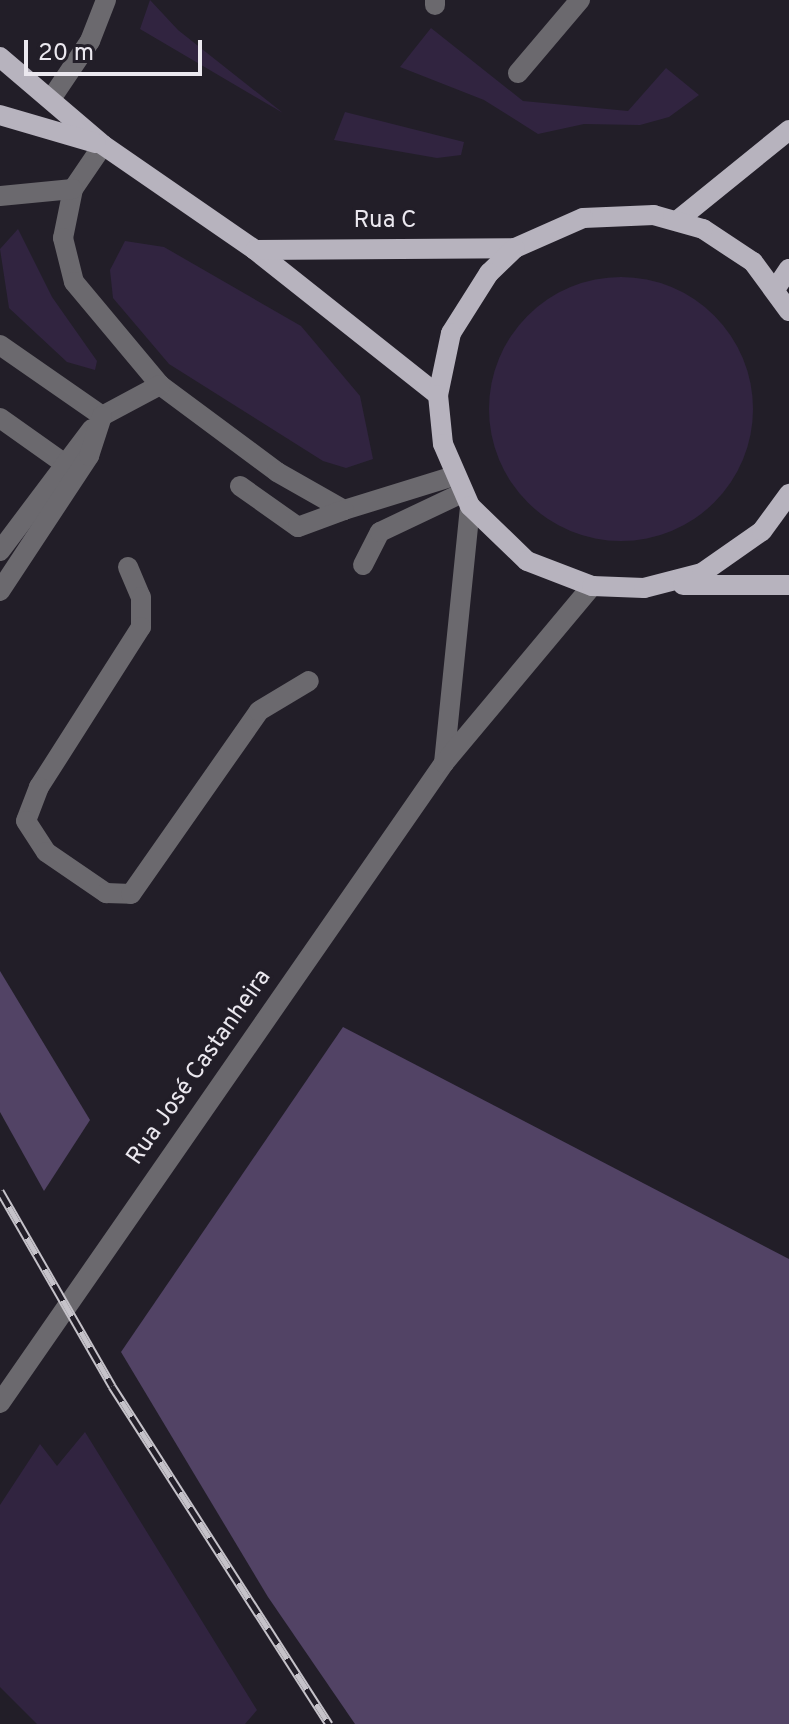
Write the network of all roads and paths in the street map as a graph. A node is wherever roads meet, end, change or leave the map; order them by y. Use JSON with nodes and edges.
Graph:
{"nodes":[{"id":1,"x":106,"y":0,"type":"edge"},
{"id":2,"x":580,"y":0,"type":"edge"},
{"id":3,"x":0,"y":57,"type":"edge"},
{"id":4,"x":518,"y":73,"type":"dead end"},
{"id":5,"x":51,"y":99,"type":"junction"},
{"id":6,"x":0,"y":115,"type":"edge"},
{"id":7,"x":789,"y":130,"type":"edge"},
{"id":8,"x":103,"y":145,"type":"junction"},
{"id":9,"x":73,"y":189,"type":"junction"},
{"id":10,"x":0,"y":196,"type":"edge"},
{"id":11,"x":678,"y":220,"type":"junction"},
{"id":12,"x":515,"y":248,"type":"junction"},
{"id":13,"x":255,"y":250,"type":"junction"},
{"id":14,"x":789,"y":269,"type":"edge"},
{"id":15,"x":776,"y":288,"type":"junction"},
{"id":16,"x":789,"y":311,"type":"edge"},
{"id":17,"x":0,"y":345,"type":"edge"},
{"id":18,"x":160,"y":385,"type":"junction"},
{"id":19,"x":438,"y":395,"type":"junction"},
{"id":20,"x":102,"y":416,"type":"junction"},
{"id":21,"x":0,"y":418,"type":"edge"},
{"id":22,"x":65,"y":464,"type":"junction"},
{"id":23,"x":277,"y":472,"type":"junction"},
{"id":24,"x":462,"y":491,"type":"junction"},
{"id":25,"x":789,"y":494,"type":"edge"},
{"id":26,"x":344,"y":510,"type":"junction"},
{"id":27,"x":6,"y":530,"type":"edge"},
{"id":28,"x":0,"y":551,"type":"edge"},
{"id":29,"x":363,"y":565,"type":"dead end"},
{"id":30,"x":128,"y":567,"type":"dead end"},
{"id":31,"x":667,"y":585,"type":"junction"},
{"id":32,"x":789,"y":585,"type":"edge"},
{"id":33,"x":592,"y":586,"type":"junction"},
{"id":34,"x":0,"y":591,"type":"edge"},
{"id":35,"x":309,"y":681,"type":"dead end"},
{"id":36,"x":444,"y":763,"type":"junction"},
{"id":37,"x":0,"y":1403,"type":"edge"}],
"edges":[{"from":1,"to":5,"type":"street"},
{"from":2,"to":4,"type":"street"},
{"from":3,"to":5,"type":"main road"},
{"from":5,"to":8,"type":"main road"},
{"from":6,"to":8,"type":"main road"},
{"from":7,"to":11,"type":"main road"},
{"from":8,"to":9,"type":"street"},
{"from":8,"to":13,"type":"main road"},
{"from":9,"to":10,"type":"street"},
{"from":9,"to":18,"type":"street"},
{"from":11,"to":12,"type":"main road"},
{"from":11,"to":15,"type":"main road"},
{"from":12,"to":13,"type":"main road","name":"Rua C"},
{"from":12,"to":19,"type":"main road"},
{"from":13,"to":19,"type":"main road"},
{"from":14,"to":15,"type":"main road"},
{"from":15,"to":16,"type":"main road"},
{"from":17,"to":20,"type":"street"},
{"from":18,"to":20,"type":"street"},
{"from":18,"to":23,"type":"street"},
{"from":19,"to":24,"type":"main road"},
{"from":20,"to":22,"type":"street"},
{"from":20,"to":34,"type":"street"},
{"from":21,"to":22,"type":"street"},
{"from":22,"to":27,"type":"street"},
{"from":23,"to":26,"type":"street"},
{"from":23,"to":26,"type":"street"},
{"from":24,"to":26,"type":"street"},
{"from":24,"to":29,"type":"street"},
{"from":24,"to":33,"type":"main road"},
{"from":24,"to":36,"type":"street","name":"Rua José Castanheira"},
{"from":25,"to":31,"type":"main road"},
{"from":27,"to":28,"type":"street"},
{"from":30,"to":35,"type":"street"},
{"from":31,"to":32,"type":"main road"},
{"from":31,"to":33,"type":"main road"},
{"from":33,"to":36,"type":"street","name":"Rua José Castanheira"},
{"from":36,"to":37,"type":"street","name":"Rua José Castanheira"}]}
